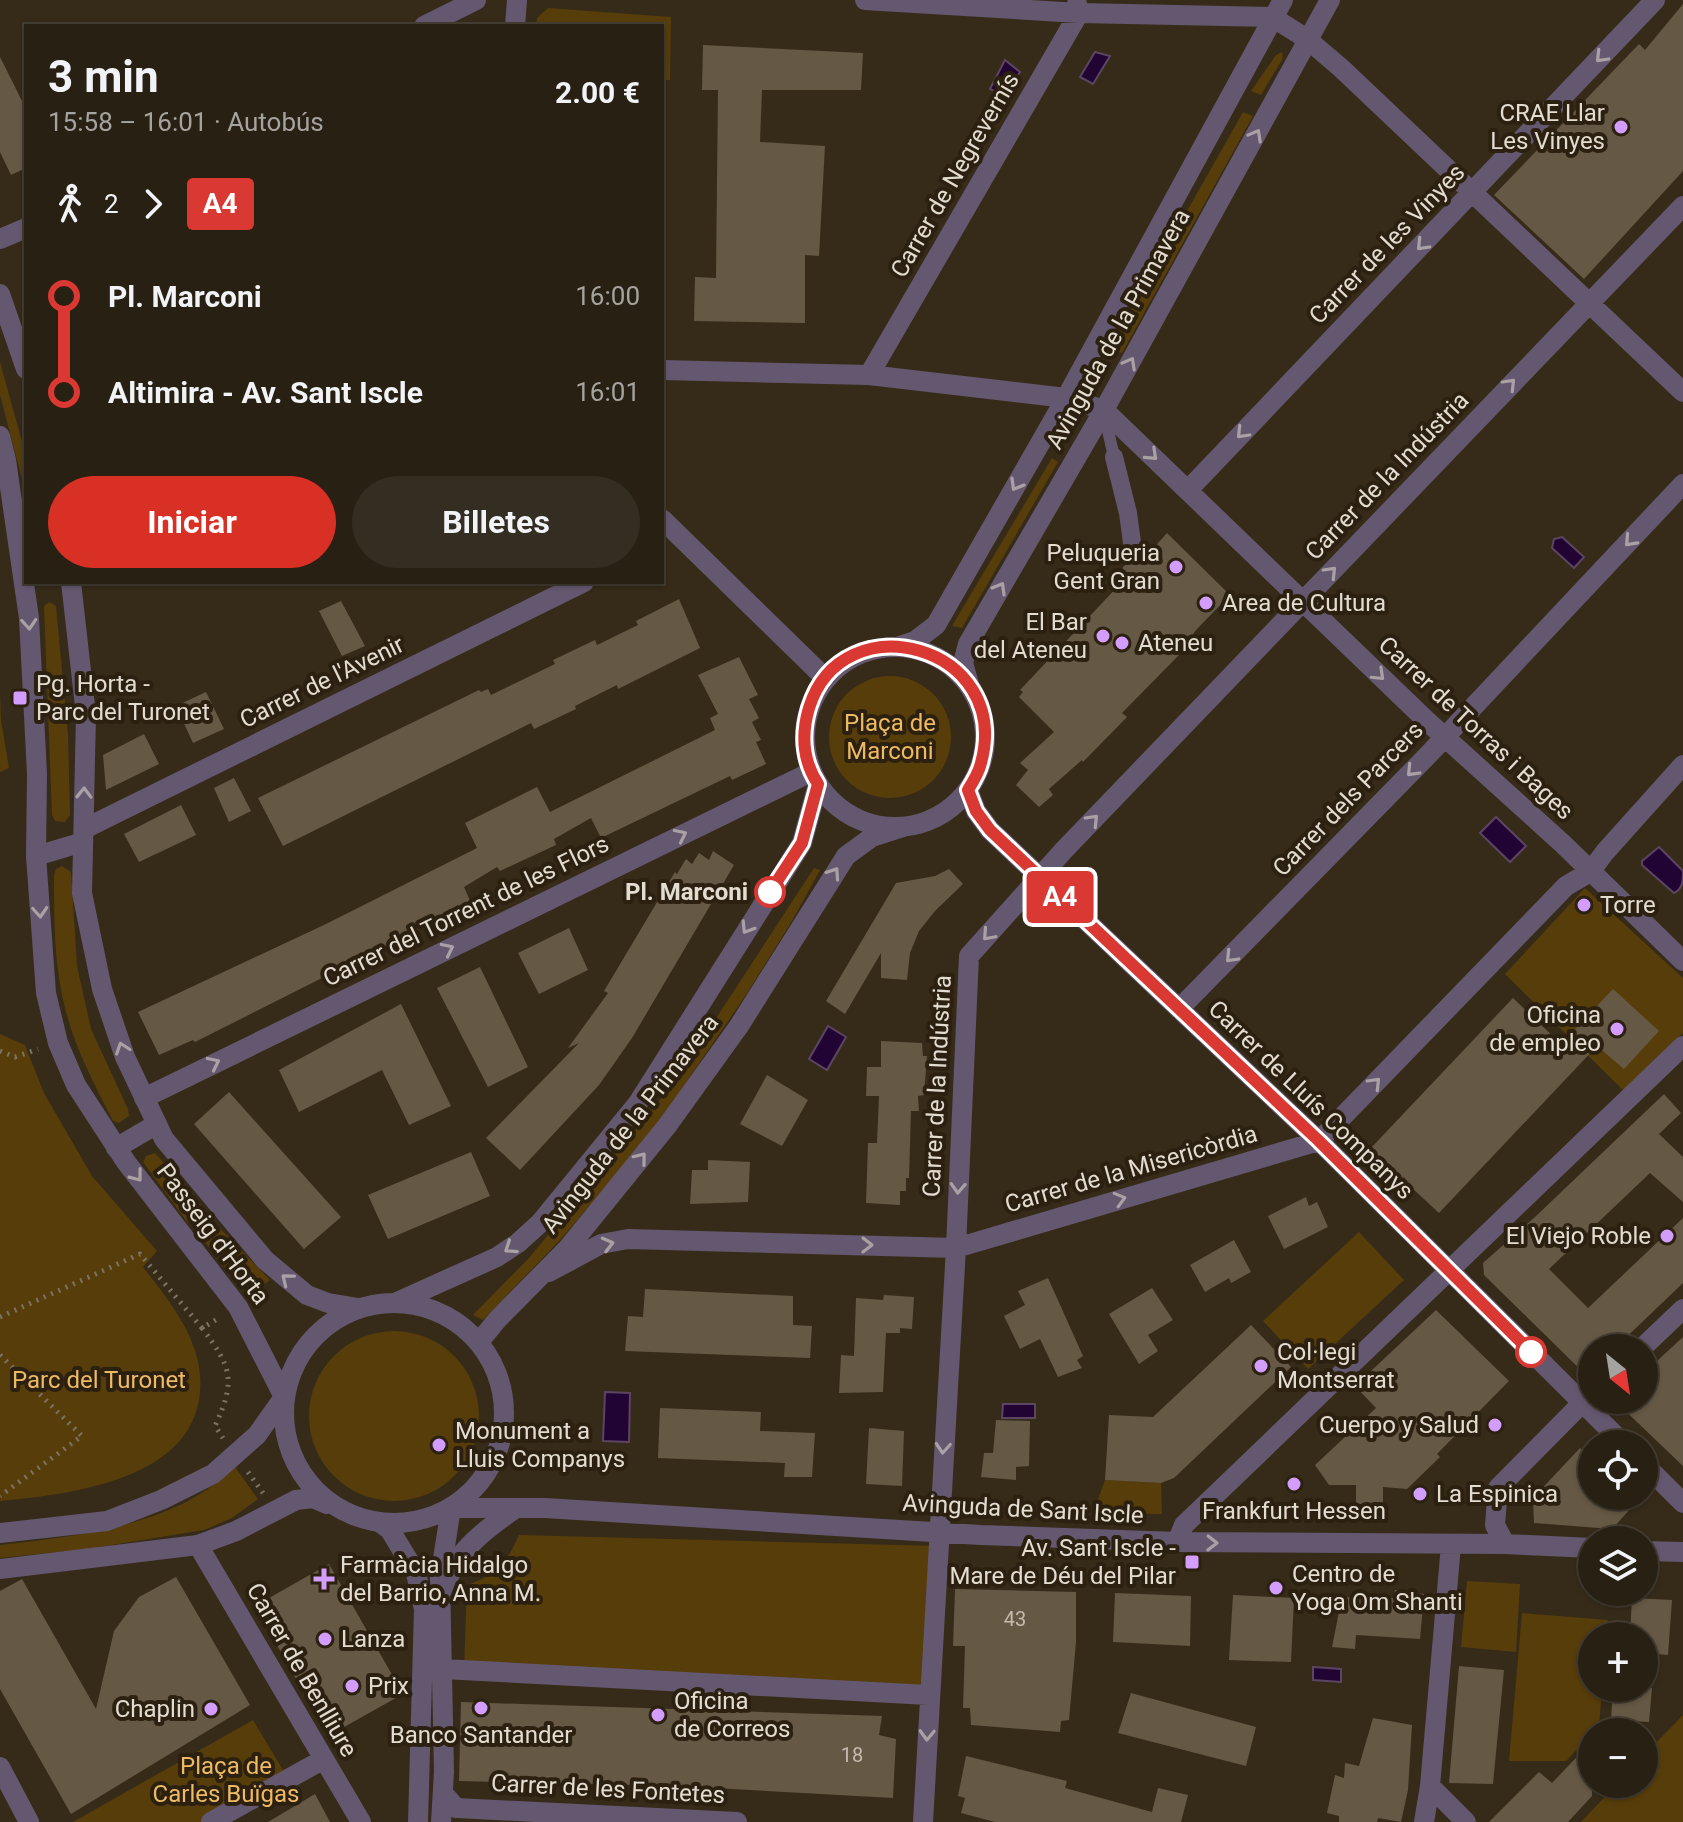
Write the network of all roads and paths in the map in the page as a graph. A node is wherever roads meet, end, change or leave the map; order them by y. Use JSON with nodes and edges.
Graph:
{"nodes":[{"id":1,"x":476,"y":0,"type":"edge"},
{"id":2,"x":517,"y":0,"type":"edge"},
{"id":3,"x":865,"y":0,"type":"edge"},
{"id":4,"x":1330,"y":0,"type":"edge"},
{"id":5,"x":1655,"y":0,"type":"edge"},
{"id":6,"x":1078,"y":6,"type":"edge"},
{"id":7,"x":1277,"y":9,"type":"edge"},
{"id":8,"x":428,"y":24,"type":"edge"},
{"id":9,"x":515,"y":24,"type":"edge"},
{"id":10,"x":1307,"y":39,"type":"junction"},
{"id":11,"x":1473,"y":192,"type":"junction"},
{"id":12,"x":1683,"y":206,"type":"edge"},
{"id":13,"x":24,"y":229,"type":"edge"},
{"id":14,"x":0,"y":239,"type":"edge"},
{"id":15,"x":0,"y":294,"type":"edge"},
{"id":16,"x":1588,"y":303,"type":"junction"},
{"id":17,"x":24,"y":363,"type":"edge"},
{"id":18,"x":664,"y":370,"type":"edge"},
{"id":19,"x":869,"y":375,"type":"junction"},
{"id":20,"x":1683,"y":392,"type":"edge"},
{"id":21,"x":1066,"y":398,"type":"junction"},
{"id":22,"x":1104,"y":410,"type":"junction"},
{"id":23,"x":0,"y":436,"type":"edge"},
{"id":24,"x":1114,"y":457,"type":"joint"},
{"id":25,"x":1683,"y":484,"type":"edge"},
{"id":26,"x":1189,"y":489,"type":"junction"},
{"id":27,"x":670,"y":539,"type":"edge"},
{"id":28,"x":1133,"y":550,"type":"dead end"},
{"id":29,"x":24,"y":571,"type":"edge"},
{"id":30,"x":26,"y":584,"type":"edge"},
{"id":31,"x":71,"y":584,"type":"edge"},
{"id":32,"x":580,"y":584,"type":"edge"},
{"id":33,"x":1302,"y":602,"type":"junction"},
{"id":34,"x":900,"y":646,"type":"junction"},
{"id":35,"x":825,"y":678,"type":"junction"},
{"id":36,"x":969,"y":684,"type":"junction"},
{"id":37,"x":1445,"y":737,"type":"junction"},
{"id":38,"x":1683,"y":765,"type":"edge"},
{"id":39,"x":814,"y":778,"type":"junction"},
{"id":40,"x":968,"y":790,"type":"junction"},
{"id":41,"x":903,"y":827,"type":"junction"},
{"id":42,"x":84,"y":835,"type":"junction"},
{"id":43,"x":36,"y":856,"type":"junction"},
{"id":44,"x":1590,"y":872,"type":"junction"},
{"id":45,"x":1040,"y":878,"type":"junction"},
{"id":46,"x":1683,"y":961,"type":"edge"},
{"id":47,"x":1179,"y":1009,"type":"junction"},
{"id":48,"x":58,"y":1043,"type":"junction"},
{"id":49,"x":1683,"y":1046,"type":"edge"},
{"id":50,"x":0,"y":1051,"type":"edge"},
{"id":51,"x":144,"y":1098,"type":"junction"},
{"id":52,"x":157,"y":1124,"type":"junction"},
{"id":53,"x":1319,"y":1141,"type":"junction"},
{"id":54,"x":116,"y":1148,"type":"junction"},
{"id":55,"x":956,"y":1248,"type":"junction"},
{"id":56,"x":1450,"y":1270,"type":"junction"},
{"id":57,"x":538,"y":1278,"type":"junction"},
{"id":58,"x":396,"y":1302,"type":"junction"},
{"id":59,"x":358,"y":1308,"type":"junction"},
{"id":60,"x":1683,"y":1309,"type":"edge"},
{"id":61,"x":0,"y":1317,"type":"edge"},
{"id":62,"x":220,"y":1318,"type":"dead end"},
{"id":63,"x":202,"y":1328,"type":"junction"},
{"id":64,"x":1657,"y":1334,"type":"edge"},
{"id":65,"x":479,"y":1342,"type":"junction"},
{"id":66,"x":0,"y":1355,"type":"edge"},
{"id":67,"x":1578,"y":1390,"type":"edge"},
{"id":68,"x":284,"y":1397,"type":"junction"},
{"id":69,"x":1578,"y":1407,"type":"edge"},
{"id":70,"x":1600,"y":1414,"type":"edge"},
{"id":71,"x":1613,"y":1430,"type":"edge"},
{"id":72,"x":236,"y":1454,"type":"junction"},
{"id":73,"x":1658,"y":1478,"type":"edge"},
{"id":74,"x":0,"y":1496,"type":"edge"},
{"id":75,"x":1683,"y":1503,"type":"edge"},
{"id":76,"x":334,"y":1506,"type":"junction"},
{"id":77,"x":451,"y":1508,"type":"junction"},
{"id":78,"x":516,"y":1508,"type":"junction"},
{"id":79,"x":275,"y":1510,"type":"junction"},
{"id":80,"x":379,"y":1522,"type":"junction"},
{"id":81,"x":938,"y":1532,"type":"junction"},
{"id":82,"x":0,"y":1533,"type":"edge"},
{"id":83,"x":1683,"y":1539,"type":"edge"},
{"id":84,"x":1177,"y":1542,"type":"junction"},
{"id":85,"x":1505,"y":1544,"type":"junction"},
{"id":86,"x":198,"y":1545,"type":"junction"},
{"id":87,"x":1451,"y":1545,"type":"junction"},
{"id":88,"x":1578,"y":1547,"type":"edge"},
{"id":89,"x":1664,"y":1552,"type":"edge"},
{"id":90,"x":0,"y":1569,"type":"edge"},
{"id":91,"x":442,"y":1606,"type":"junction"},
{"id":92,"x":453,"y":1670,"type":"junction"},
{"id":93,"x":928,"y":1695,"type":"junction"},
{"id":94,"x":324,"y":1759,"type":"junction"},
{"id":95,"x":0,"y":1767,"type":"edge"},
{"id":96,"x":1430,"y":1786,"type":"junction"},
{"id":97,"x":452,"y":1811,"type":"edge"},
{"id":98,"x":29,"y":1822,"type":"edge"},
{"id":99,"x":211,"y":1822,"type":"edge"},
{"id":100,"x":361,"y":1822,"type":"edge"},
{"id":101,"x":418,"y":1822,"type":"edge"},
{"id":102,"x":737,"y":1822,"type":"edge"},
{"id":103,"x":923,"y":1822,"type":"edge"},
{"id":104,"x":1424,"y":1822,"type":"edge"},
{"id":105,"x":1466,"y":1822,"type":"edge"}],
"edges":[{"from":1,"to":8,"type":"street"},
{"from":2,"to":9,"type":"street"},
{"from":3,"to":6,"type":"street"},
{"from":4,"to":10,"type":"street","name":"Avinguda de la Primavera"},
{"from":5,"to":11,"type":"street","name":"Carrer de les Vinyes","one_way":true},
{"from":6,"to":7,"type":"street"},
{"from":6,"to":19,"type":"street","name":"Carrer de Negrevernís"},
{"from":7,"to":10,"type":"street"},
{"from":7,"to":21,"type":"street","name":"Avinguda de la Primavera"},
{"from":10,"to":11,"type":"street"},
{"from":22,"to":10,"type":"street","name":"Avinguda de la Primavera","one_way":true},
{"from":11,"to":16,"type":"street"},
{"from":11,"to":26,"type":"street","name":"Carrer de les Vinyes","one_way":true},
{"from":12,"to":16,"type":"street","name":"Carrer de la Indústria"},
{"from":13,"to":14,"type":"street"},
{"from":15,"to":17,"type":"street"},
{"from":16,"to":20,"type":"street"},
{"from":33,"to":16,"type":"street","name":"Carrer de la Indústria","one_way":true},
{"from":18,"to":19,"type":"street","name":"Carrer de Torras i Bages"},
{"from":19,"to":21,"type":"street","name":"Carrer de Torras i Bages"},
{"from":21,"to":22,"type":"street","name":"Carrer de Torras i Bages"},
{"from":21,"to":34,"type":"street","name":"Avinguda de la Primavera","one_way":true},
{"from":22,"to":24,"type":"lane"},
{"from":22,"to":26,"type":"street","name":"Carrer de Torras i Bages","one_way":true},
{"from":36,"to":22,"type":"street","name":"Avinguda de la Primavera","one_way":true},
{"from":23,"to":29,"type":"street","name":"Passeig d'Horta"},
{"from":24,"to":28,"type":"street"},
{"from":25,"to":37,"type":"street","name":"Carrer dels Parcers","one_way":true},
{"from":26,"to":33,"type":"street","name":"Carrer de Torras i Bages"},
{"from":27,"to":35,"type":"street"},
{"from":30,"to":43,"type":"street","name":"Passeig d'Horta","one_way":true},
{"from":42,"to":31,"type":"street","name":"Passeig d'Horta","one_way":true},
{"from":32,"to":42,"type":"street","name":"Carrer de l'Avenir"},
{"from":33,"to":37,"type":"street","name":"Carrer de Torras i Bages","one_way":true},
{"from":45,"to":33,"type":"street","name":"Carrer de la Indústria","one_way":true},
{"from":34,"to":35,"type":"street"},
{"from":34,"to":36,"type":"street"},
{"from":35,"to":39,"type":"street"},
{"from":36,"to":40,"type":"street"},
{"from":37,"to":44,"type":"street","name":"Carrer de Torras i Bages"},
{"from":37,"to":47,"type":"street","name":"Carrer dels Parcers","one_way":true},
{"from":38,"to":44,"type":"street","name":"Carrer de la Misericòrdia"},
{"from":39,"to":41,"type":"street"},
{"from":51,"to":39,"type":"street","name":"Carrer del Torrent de les Flors","one_way":true},
{"from":39,"to":58,"type":"street","name":"Avinguda de la Primavera","one_way":true},
{"from":40,"to":41,"type":"street"},
{"from":40,"to":45,"type":"street","name":"Carrer de Lluís Companys"},
{"from":57,"to":41,"type":"street","name":"Avinguda de la Primavera","one_way":true},
{"from":42,"to":43,"type":"street"},
{"from":51,"to":42,"type":"street","name":"Passeig d'Horta","one_way":true},
{"from":43,"to":48,"type":"street","name":"Passeig d'Horta","one_way":true},
{"from":44,"to":46,"type":"street","name":"Carrer de Torras i Bages"},
{"from":53,"to":44,"type":"street","name":"Carrer de la Misericòrdia","one_way":true},
{"from":45,"to":47,"type":"street","name":"Carrer de Lluís Companys"},
{"from":45,"to":55,"type":"street","name":"Carrer de la Indústria","one_way":true},
{"from":47,"to":53,"type":"street","name":"Carrer de Lluís Companys"},
{"from":48,"to":50,"type":"path"},
{"from":48,"to":54,"type":"street","name":"Passeig d'Horta"},
{"from":49,"to":56,"type":"street"},
{"from":51,"to":52,"type":"street","name":"Passeig d'Horta"},
{"from":52,"to":54,"type":"street"},
{"from":59,"to":52,"type":"street","name":"Passeig d'Horta","one_way":true},
{"from":55,"to":53,"type":"street","name":"Carrer de la Misericòrdia","one_way":true},
{"from":53,"to":56,"type":"street","name":"Carrer de Lluís Companys"},
{"from":54,"to":68,"type":"street","name":"Passeig d'Horta","one_way":true},
{"from":57,"to":55,"type":"street","name":"Carrer de la Misericòrdia","one_way":true},
{"from":55,"to":81,"type":"street","name":"Carrer de la Indústria","one_way":true},
{"from":56,"to":67,"type":"street","name":"Carrer de Lluís Companys"},
{"from":56,"to":84,"type":"street"},
{"from":57,"to":65,"type":"street","name":"Avinguda de la Primavera"},
{"from":58,"to":59,"type":"street"},
{"from":58,"to":65,"type":"street"},
{"from":59,"to":68,"type":"street"},
{"from":60,"to":64,"type":"street"},
{"from":61,"to":63,"type":"path"},
{"from":62,"to":63,"type":"path"},
{"from":63,"to":72,"type":"path"},
{"from":65,"to":77,"type":"street"},
{"from":66,"to":74,"type":"path"},
{"from":68,"to":72,"type":"street"},
{"from":68,"to":76,"type":"street"},
{"from":69,"to":85,"type":"street"},
{"from":70,"to":71,"type":"street","name":"Carrer de Lluís Companys"},
{"from":72,"to":79,"type":"path"},
{"from":72,"to":82,"type":"street"},
{"from":73,"to":75,"type":"street"},
{"from":76,"to":79,"type":"street"},
{"from":76,"to":80,"type":"street"},
{"from":77,"to":78,"type":"street","name":"Avinguda de Sant Iscle"},
{"from":77,"to":80,"type":"street"},
{"from":77,"to":91,"type":"street"},
{"from":78,"to":81,"type":"street","name":"Avinguda de Sant Iscle"},
{"from":78,"to":91,"type":"street"},
{"from":79,"to":86,"type":"street"},
{"from":80,"to":101,"type":"street"},
{"from":81,"to":84,"type":"street","name":"Avinguda de Sant Iscle"},
{"from":81,"to":93,"type":"street","name":"Carrer de la Indústria"},
{"from":83,"to":89,"type":"street"},
{"from":84,"to":87,"type":"street","name":"Avinguda de Sant Iscle","one_way":true},
{"from":85,"to":87,"type":"street","name":"Avinguda de Sant Iscle"},
{"from":85,"to":88,"type":"street","name":"Avinguda de Sant Iscle"},
{"from":86,"to":90,"type":"street"},
{"from":86,"to":94,"type":"street","name":"Carrer de Benlliure"},
{"from":87,"to":96,"type":"street"},
{"from":91,"to":92,"type":"street"},
{"from":92,"to":93,"type":"street"},
{"from":92,"to":97,"type":"street"},
{"from":93,"to":103,"type":"street","name":"Carrer de la Indústria","one_way":true},
{"from":94,"to":99,"type":"street"},
{"from":94,"to":100,"type":"street","name":"Carrer de Benlliure"},
{"from":95,"to":98,"type":"street"},
{"from":96,"to":104,"type":"street"},
{"from":96,"to":105,"type":"street"},
{"from":97,"to":102,"type":"street","name":"Carrer de les Fontetes"}]}
